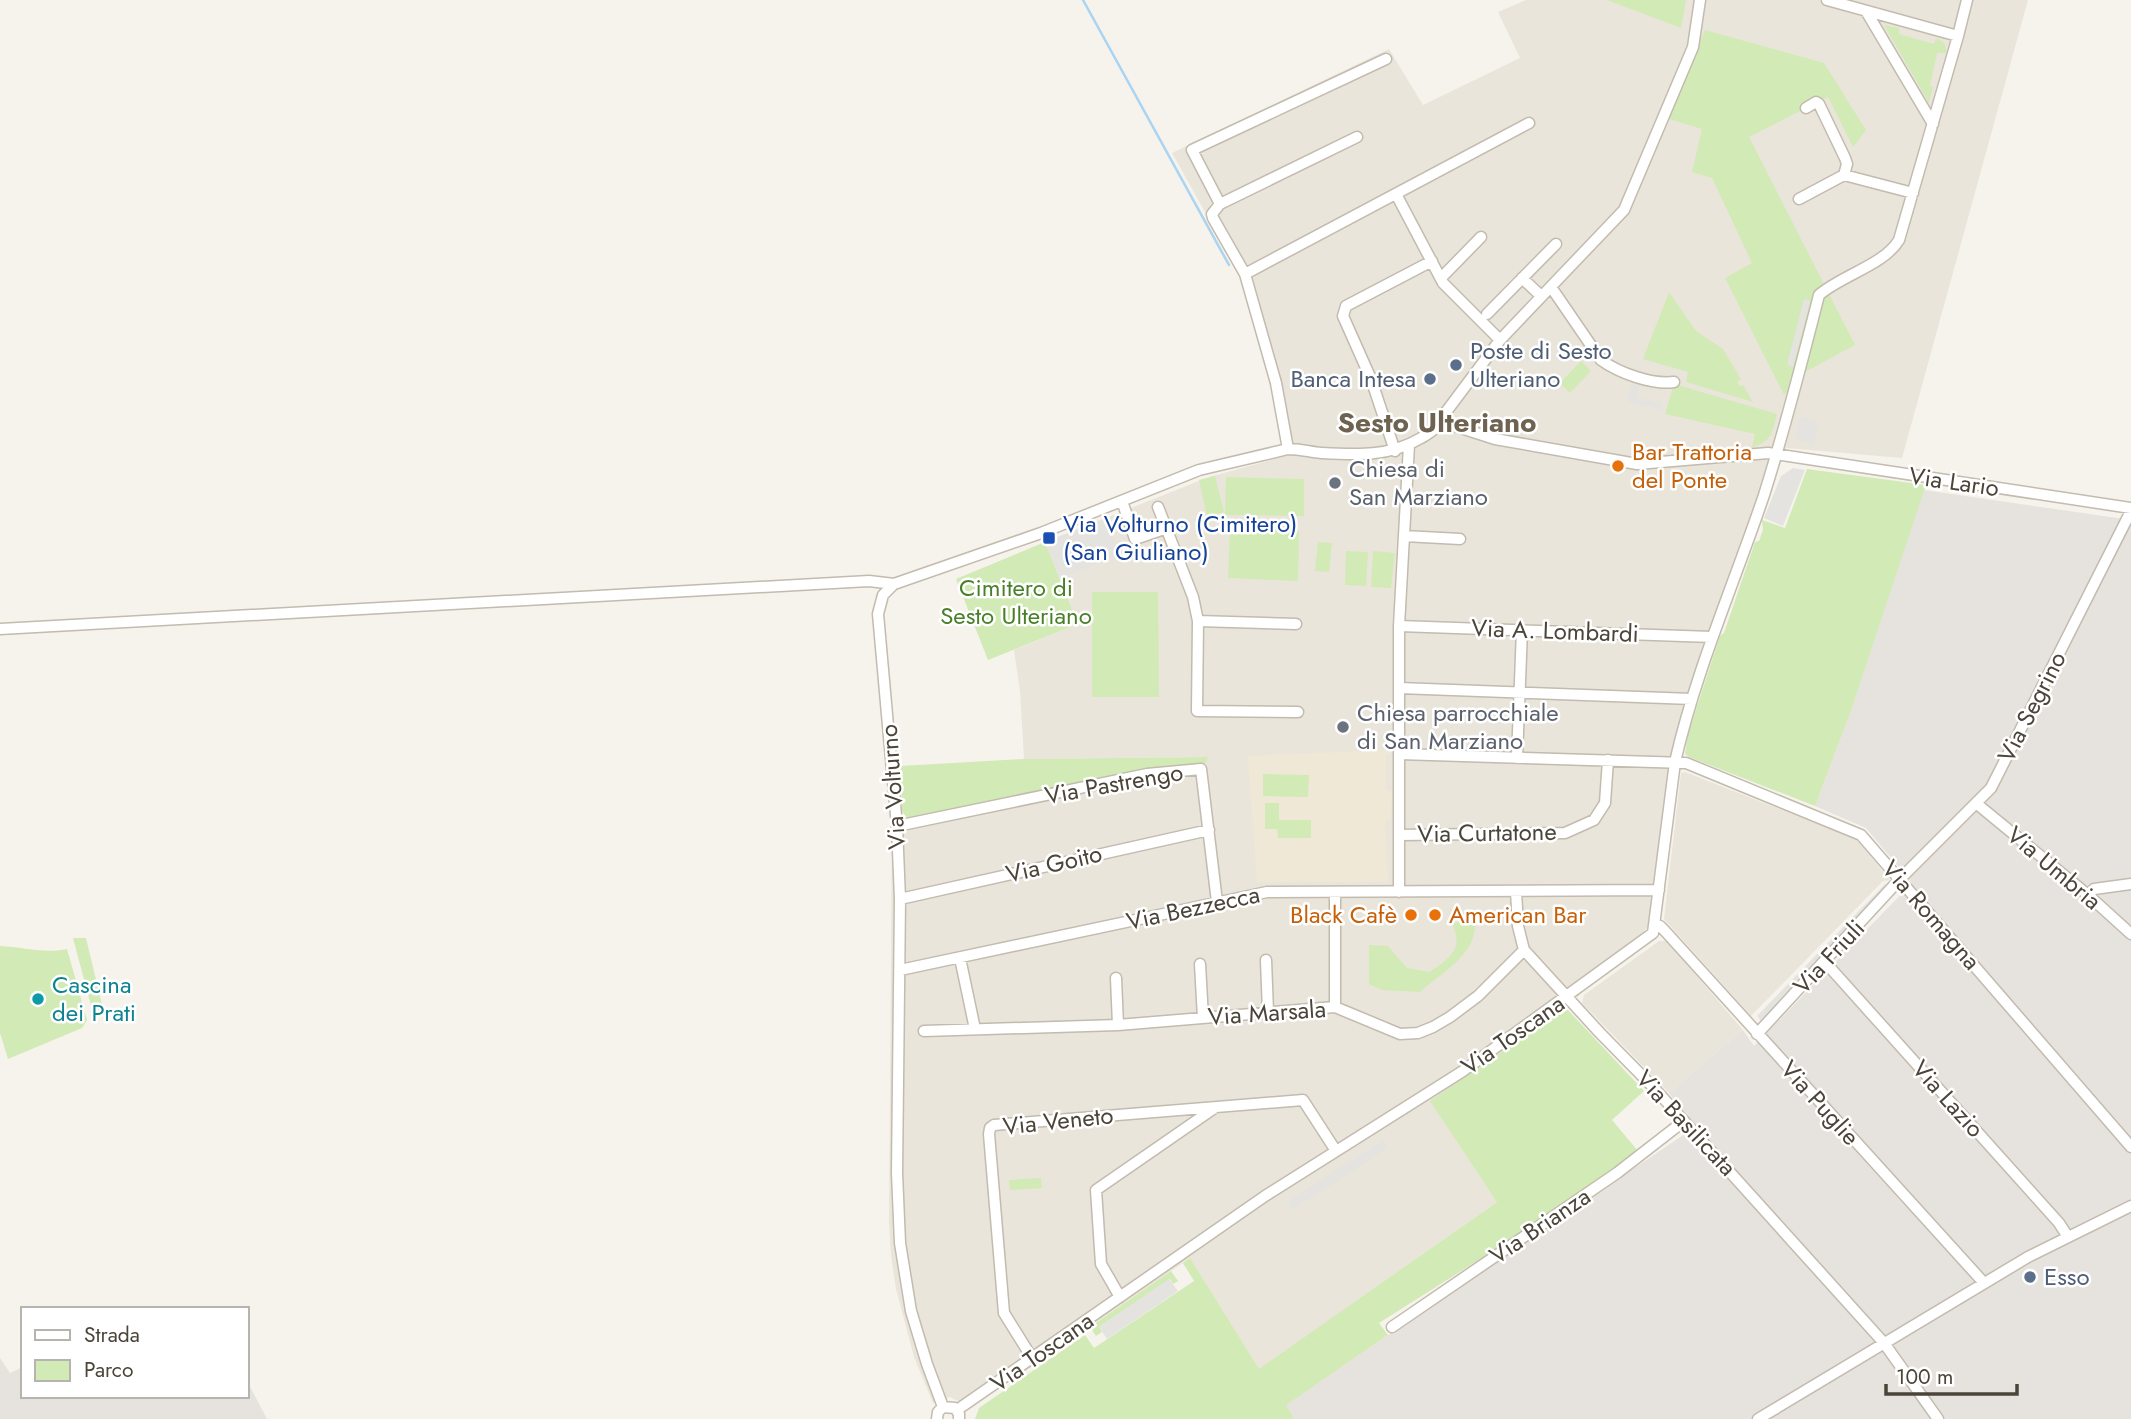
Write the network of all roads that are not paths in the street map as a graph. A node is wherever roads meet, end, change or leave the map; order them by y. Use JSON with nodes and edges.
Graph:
{"nodes":[{"id":1,"x":1700,"y":0,"type":"edge"},
{"id":2,"x":1826,"y":0,"type":"edge"},
{"id":3,"x":1967,"y":0,"type":"edge"},
{"id":4,"x":1866,"y":11,"type":"junction"},
{"id":5,"x":1958,"y":36,"type":"junction"},
{"id":6,"x":1386,"y":59,"type":"dead end"},
{"id":7,"x":1806,"y":108,"type":"dead end"},
{"id":8,"x":1529,"y":123,"type":"dead end"},
{"id":9,"x":1933,"y":124,"type":"junction"},
{"id":10,"x":1357,"y":137,"type":"dead end"},
{"id":11,"x":1844,"y":175,"type":"junction"},
{"id":12,"x":1913,"y":193,"type":"junction"},
{"id":13,"x":1396,"y":194,"type":"junction"},
{"id":14,"x":1799,"y":199,"type":"dead end"},
{"id":15,"x":1220,"y":204,"type":"junction"},
{"id":16,"x":1481,"y":237,"type":"dead end"},
{"id":17,"x":1556,"y":244,"type":"dead end"},
{"id":18,"x":1432,"y":261,"type":"junction"},
{"id":19,"x":1245,"y":274,"type":"junction"},
{"id":20,"x":1441,"y":278,"type":"junction"},
{"id":21,"x":1522,"y":278,"type":"junction"},
{"id":22,"x":1550,"y":287,"type":"junction"},
{"id":23,"x":1542,"y":296,"type":"junction"},
{"id":24,"x":1487,"y":313,"type":"dead end"},
{"id":25,"x":1500,"y":340,"type":"junction"},
{"id":26,"x":1674,"y":382,"type":"dead end"},
{"id":27,"x":1442,"y":422,"type":"junction"},
{"id":28,"x":1409,"y":445,"type":"junction"},
{"id":29,"x":1289,"y":449,"type":"junction"},
{"id":30,"x":1395,"y":451,"type":"junction"},
{"id":31,"x":1777,"y":455,"type":"junction"},
{"id":32,"x":1122,"y":501,"type":"junction"},
{"id":33,"x":1158,"y":507,"type":"dead end"},
{"id":34,"x":2131,"y":509,"type":"edge"},
{"id":35,"x":1167,"y":528,"type":"junction"},
{"id":36,"x":1404,"y":536,"type":"junction"},
{"id":37,"x":1460,"y":539,"type":"dead end"},
{"id":38,"x":894,"y":584,"type":"junction"},
{"id":39,"x":1198,"y":621,"type":"junction"},
{"id":40,"x":1296,"y":624,"type":"dead end"},
{"id":41,"x":1399,"y":626,"type":"junction"},
{"id":42,"x":0,"y":629,"type":"edge"},
{"id":43,"x":1522,"y":630,"type":"junction"},
{"id":44,"x":1712,"y":637,"type":"junction"},
{"id":45,"x":1399,"y":688,"type":"junction"},
{"id":46,"x":1519,"y":691,"type":"junction"},
{"id":47,"x":1692,"y":699,"type":"junction"},
{"id":48,"x":1298,"y":712,"type":"dead end"},
{"id":49,"x":1399,"y":754,"type":"junction"},
{"id":50,"x":1517,"y":758,"type":"junction"},
{"id":51,"x":1608,"y":760,"type":"junction"},
{"id":52,"x":1675,"y":762,"type":"junction"},
{"id":53,"x":1977,"y":804,"type":"junction"},
{"id":54,"x":897,"y":826,"type":"junction"},
{"id":55,"x":1209,"y":830,"type":"junction"},
{"id":56,"x":1399,"y":835,"type":"junction"},
{"id":57,"x":1900,"y":880,"type":"junction"},
{"id":58,"x":2131,"y":884,"type":"edge"},
{"id":59,"x":1659,"y":890,"type":"junction"},
{"id":60,"x":1516,"y":891,"type":"junction"},
{"id":61,"x":1335,"y":892,"type":"junction"},
{"id":62,"x":1399,"y":892,"type":"junction"},
{"id":63,"x":2088,"y":895,"type":"junction"},
{"id":64,"x":900,"y":899,"type":"junction"},
{"id":65,"x":1217,"y":902,"type":"junction"},
{"id":66,"x":1655,"y":925,"type":"junction"},
{"id":67,"x":2131,"y":934,"type":"edge"},
{"id":68,"x":1524,"y":950,"type":"junction"},
{"id":69,"x":960,"y":958,"type":"junction"},
{"id":70,"x":1266,"y":960,"type":"dead end"},
{"id":71,"x":1825,"y":962,"type":"junction"},
{"id":72,"x":1200,"y":964,"type":"dead end"},
{"id":73,"x":900,"y":970,"type":"junction"},
{"id":74,"x":1116,"y":978,"type":"dead end"},
{"id":75,"x":1567,"y":997,"type":"junction"},
{"id":76,"x":1335,"y":1007,"type":"junction"},
{"id":77,"x":1268,"y":1013,"type":"junction"},
{"id":78,"x":1203,"y":1018,"type":"junction"},
{"id":79,"x":1118,"y":1025,"type":"junction"},
{"id":80,"x":975,"y":1030,"type":"junction"},
{"id":81,"x":924,"y":1031,"type":"dead end"},
{"id":82,"x":1757,"y":1034,"type":"junction"},
{"id":83,"x":1219,"y":1106,"type":"junction"},
{"id":84,"x":1684,"y":1121,"type":"junction"},
{"id":85,"x":2131,"y":1147,"type":"edge"},
{"id":86,"x":1336,"y":1151,"type":"junction"},
{"id":87,"x":2131,"y":1206,"type":"edge"},
{"id":88,"x":2068,"y":1237,"type":"junction"},
{"id":89,"x":1984,"y":1283,"type":"junction"},
{"id":90,"x":1120,"y":1297,"type":"junction"},
{"id":91,"x":1392,"y":1327,"type":"dead end"},
{"id":92,"x":1884,"y":1343,"type":"junction"},
{"id":93,"x":1032,"y":1358,"type":"junction"},
{"id":94,"x":943,"y":1407,"type":"junction"},
{"id":95,"x":958,"y":1415,"type":"edge"},
{"id":96,"x":937,"y":1419,"type":"edge"},
{"id":97,"x":1758,"y":1419,"type":"edge"},
{"id":98,"x":1938,"y":1419,"type":"edge"}],
"edges":[{"from":1,"to":22,"type":"street"},
{"from":2,"to":4,"type":"street"},
{"from":3,"to":5,"type":"street"},
{"from":4,"to":5,"type":"street"},
{"from":4,"to":9,"type":"street"},
{"from":5,"to":9,"type":"street"},
{"from":6,"to":15,"type":"street"},
{"from":7,"to":11,"type":"street"},
{"from":8,"to":13,"type":"street"},
{"from":9,"to":12,"type":"street"},
{"from":10,"to":15,"type":"street"},
{"from":11,"to":12,"type":"street"},
{"from":11,"to":14,"type":"street"},
{"from":12,"to":31,"type":"street"},
{"from":13,"to":18,"type":"street"},
{"from":13,"to":19,"type":"street"},
{"from":15,"to":19,"type":"street"},
{"from":16,"to":20,"type":"street"},
{"from":17,"to":21,"type":"street"},
{"from":18,"to":20,"type":"street"},
{"from":18,"to":30,"type":"street"},
{"from":19,"to":29,"type":"street"},
{"from":20,"to":25,"type":"street"},
{"from":21,"to":23,"type":"street"},
{"from":21,"to":24,"type":"street"},
{"from":22,"to":23,"type":"street"},
{"from":22,"to":26,"type":"street"},
{"from":23,"to":25,"type":"street"},
{"from":25,"to":27,"type":"street"},
{"from":27,"to":28,"type":"street"},
{"from":27,"to":31,"type":"street","name":"Via Lario"},
{"from":28,"to":30,"type":"street"},
{"from":28,"to":36,"type":"street"},
{"from":29,"to":30,"type":"street"},
{"from":29,"to":32,"type":"street"},
{"from":31,"to":34,"type":"street","name":"Via Lario"},
{"from":31,"to":44,"type":"street"},
{"from":32,"to":35,"type":"street"},
{"from":32,"to":38,"type":"street"},
{"from":33,"to":35,"type":"street"},
{"from":34,"to":53,"type":"street","name":"Via Segrino"},
{"from":35,"to":39,"type":"street"},
{"from":36,"to":37,"type":"street"},
{"from":36,"to":41,"type":"street"},
{"from":38,"to":42,"type":"street"},
{"from":38,"to":54,"type":"street","name":"Via Volturno"},
{"from":39,"to":40,"type":"street"},
{"from":39,"to":48,"type":"street"},
{"from":41,"to":43,"type":"street","name":"Via A. Lombardi"},
{"from":41,"to":45,"type":"street"},
{"from":43,"to":44,"type":"street","name":"Via A. Lombardi"},
{"from":43,"to":46,"type":"street"},
{"from":44,"to":47,"type":"street"},
{"from":45,"to":46,"type":"street"},
{"from":45,"to":49,"type":"street"},
{"from":46,"to":47,"type":"street"},
{"from":46,"to":50,"type":"street"},
{"from":47,"to":52,"type":"street"},
{"from":49,"to":50,"type":"street","name":"Via Romagna"},
{"from":49,"to":56,"type":"street"},
{"from":50,"to":51,"type":"street","name":"Via Romagna"},
{"from":51,"to":52,"type":"street","name":"Via Romagna"},
{"from":51,"to":56,"type":"street","name":"Via Curtatone"},
{"from":52,"to":57,"type":"street","name":"Via Romagna"},
{"from":52,"to":59,"type":"street"},
{"from":53,"to":57,"type":"street","name":"Via Segrino"},
{"from":53,"to":63,"type":"street","name":"Via Umbria"},
{"from":54,"to":55,"type":"street","name":"Via Pastrengo"},
{"from":54,"to":64,"type":"street","name":"Via Volturno"},
{"from":55,"to":64,"type":"street","name":"Via Goito"},
{"from":55,"to":65,"type":"street","name":"Via Pastrengo"},
{"from":56,"to":62,"type":"street"},
{"from":57,"to":71,"type":"street","name":"Via Friuli"},
{"from":57,"to":85,"type":"street","name":"Via Romagna"},
{"from":58,"to":63,"type":"street"},
{"from":59,"to":60,"type":"street","name":"Via Bezzecca"},
{"from":59,"to":66,"type":"street"},
{"from":60,"to":62,"type":"street","name":"Via Bezzecca"},
{"from":60,"to":68,"type":"street"},
{"from":61,"to":62,"type":"street","name":"Via Bezzecca"},
{"from":61,"to":65,"type":"street","name":"Via Bezzecca"},
{"from":61,"to":76,"type":"street"},
{"from":63,"to":67,"type":"street","name":"Via Umbria"},
{"from":64,"to":73,"type":"street","name":"Via Volturno"},
{"from":65,"to":69,"type":"street","name":"Via Bezzecca"},
{"from":66,"to":75,"type":"street","name":"Via Toscana"},
{"from":66,"to":82,"type":"street","name":"Via Puglie"},
{"from":68,"to":75,"type":"street","name":"Via Basilicata"},
{"from":68,"to":76,"type":"street","name":"Via Marsala"},
{"from":69,"to":73,"type":"street","name":"Via Bezzecca"},
{"from":69,"to":80,"type":"street"},
{"from":70,"to":77,"type":"street"},
{"from":71,"to":82,"type":"street","name":"Via Friuli"},
{"from":71,"to":88,"type":"street","name":"Via Lazio"},
{"from":72,"to":78,"type":"street"},
{"from":73,"to":94,"type":"street","name":"Via Volturno"},
{"from":74,"to":79,"type":"street"},
{"from":75,"to":84,"type":"street","name":"Via Basilicata"},
{"from":75,"to":86,"type":"street","name":"Via Toscana"},
{"from":76,"to":77,"type":"street","name":"Via Marsala"},
{"from":77,"to":78,"type":"street","name":"Via Marsala"},
{"from":78,"to":79,"type":"street","name":"Via Marsala"},
{"from":79,"to":80,"type":"street","name":"Via Marsala"},
{"from":80,"to":81,"type":"street","name":"Via Marsala"},
{"from":82,"to":89,"type":"street","name":"Via Puglie"},
{"from":83,"to":86,"type":"street","name":"Via Veneto"},
{"from":83,"to":90,"type":"street"},
{"from":83,"to":93,"type":"street","name":"Via Veneto"},
{"from":84,"to":91,"type":"street","name":"Via Brianza"},
{"from":84,"to":92,"type":"street","name":"Via Basilicata"},
{"from":86,"to":90,"type":"street","name":"Via Toscana"},
{"from":87,"to":88,"type":"street"},
{"from":88,"to":89,"type":"street"},
{"from":89,"to":92,"type":"street"},
{"from":90,"to":93,"type":"street","name":"Via Toscana"},
{"from":92,"to":97,"type":"street"},
{"from":92,"to":98,"type":"street","name":"Via Basilicata"},
{"from":93,"to":95,"type":"street","name":"Via Toscana"},
{"from":94,"to":95,"type":"street"},
{"from":94,"to":96,"type":"street"}]}
